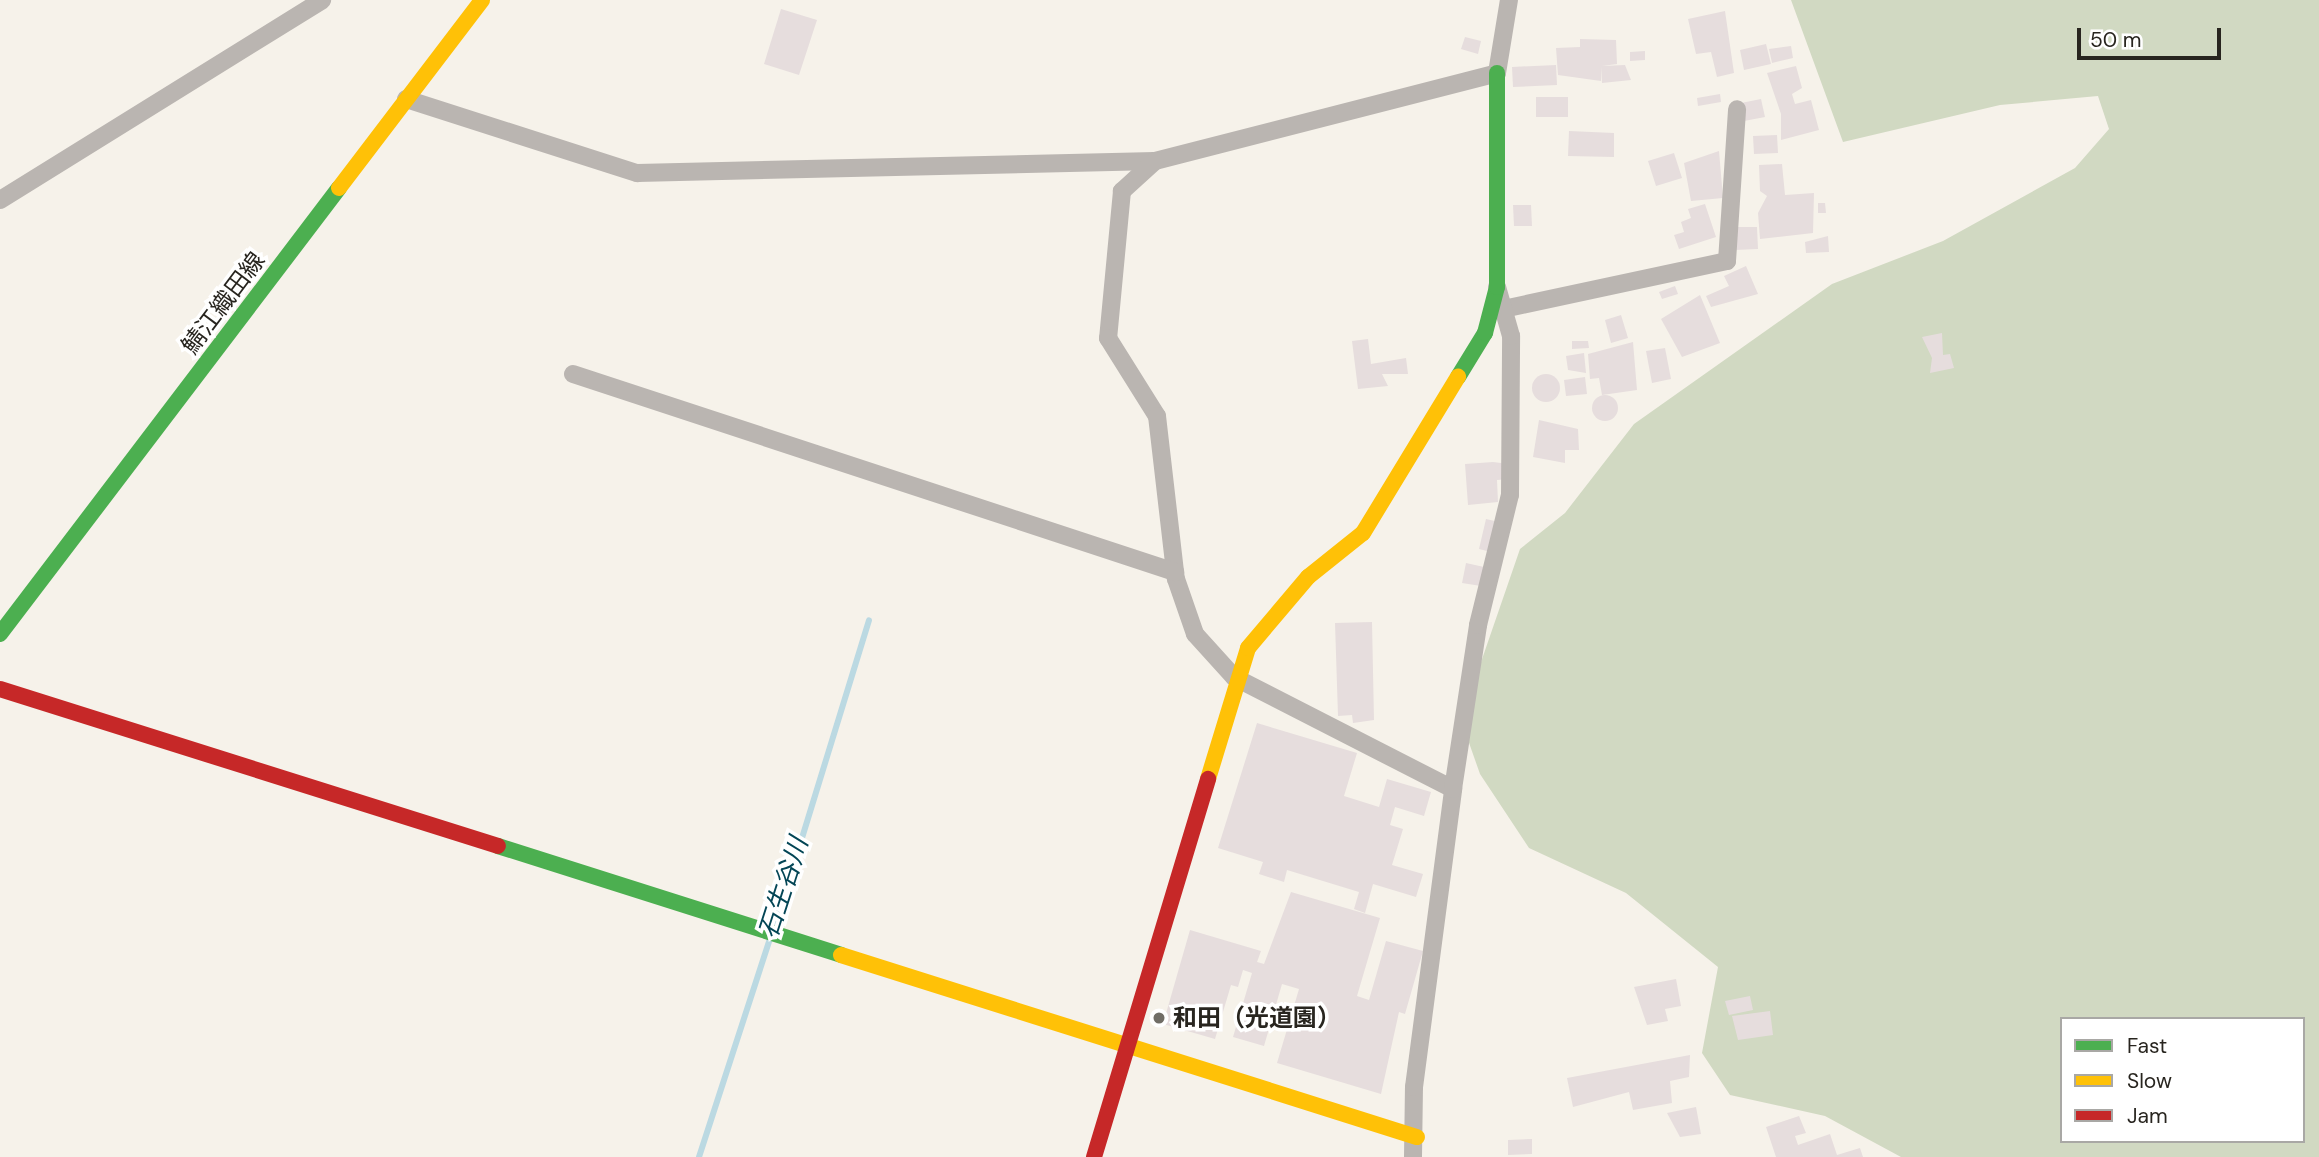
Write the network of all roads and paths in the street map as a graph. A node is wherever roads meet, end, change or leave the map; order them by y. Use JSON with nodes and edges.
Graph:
{"nodes":[{"id":1,"x":322,"y":0,"type":"edge"},
{"id":2,"x":482,"y":0,"type":"edge"},
{"id":3,"x":1509,"y":0,"type":"edge"},
{"id":4,"x":1497,"y":73,"type":"junction"},
{"id":5,"x":406,"y":99,"type":"junction"},
{"id":6,"x":1737,"y":109,"type":"dead end"},
{"id":7,"x":1155,"y":161,"type":"junction"},
{"id":8,"x":0,"y":200,"type":"edge"},
{"id":9,"x":1497,"y":287,"type":"junction"},
{"id":10,"x":1508,"y":308,"type":"junction"},
{"id":11,"x":573,"y":374,"type":"dead end"},
{"id":12,"x":1175,"y":572,"type":"junction"},
{"id":13,"x":0,"y":634,"type":"edge"},
{"id":14,"x":1234,"y":677,"type":"junction"},
{"id":15,"x":0,"y":690,"type":"edge"},
{"id":16,"x":1453,"y":789,"type":"junction"},
{"id":17,"x":1133,"y":1043,"type":"junction"},
{"id":18,"x":1417,"y":1137,"type":"junction"},
{"id":19,"x":1094,"y":1157,"type":"edge"},
{"id":20,"x":1413,"y":1157,"type":"edge"}],
"edges":[{"from":1,"to":8,"type":"street"},
{"from":2,"to":5,"type":"street","name":"鯖江織田線"},
{"from":3,"to":4,"type":"street"},
{"from":4,"to":7,"type":"street"},
{"from":4,"to":9,"type":"street"},
{"from":5,"to":7,"type":"street"},
{"from":5,"to":13,"type":"street","name":"鯖江織田線"},
{"from":6,"to":10,"type":"street"},
{"from":7,"to":12,"type":"street"},
{"from":9,"to":10,"type":"street"},
{"from":9,"to":14,"type":"street"},
{"from":10,"to":16,"type":"street"},
{"from":11,"to":12,"type":"street"},
{"from":12,"to":14,"type":"street"},
{"from":14,"to":16,"type":"street"},
{"from":14,"to":17,"type":"street"},
{"from":15,"to":17,"type":"street"},
{"from":16,"to":18,"type":"street"},
{"from":17,"to":18,"type":"street"},
{"from":17,"to":19,"type":"street"},
{"from":18,"to":20,"type":"street"}]}
